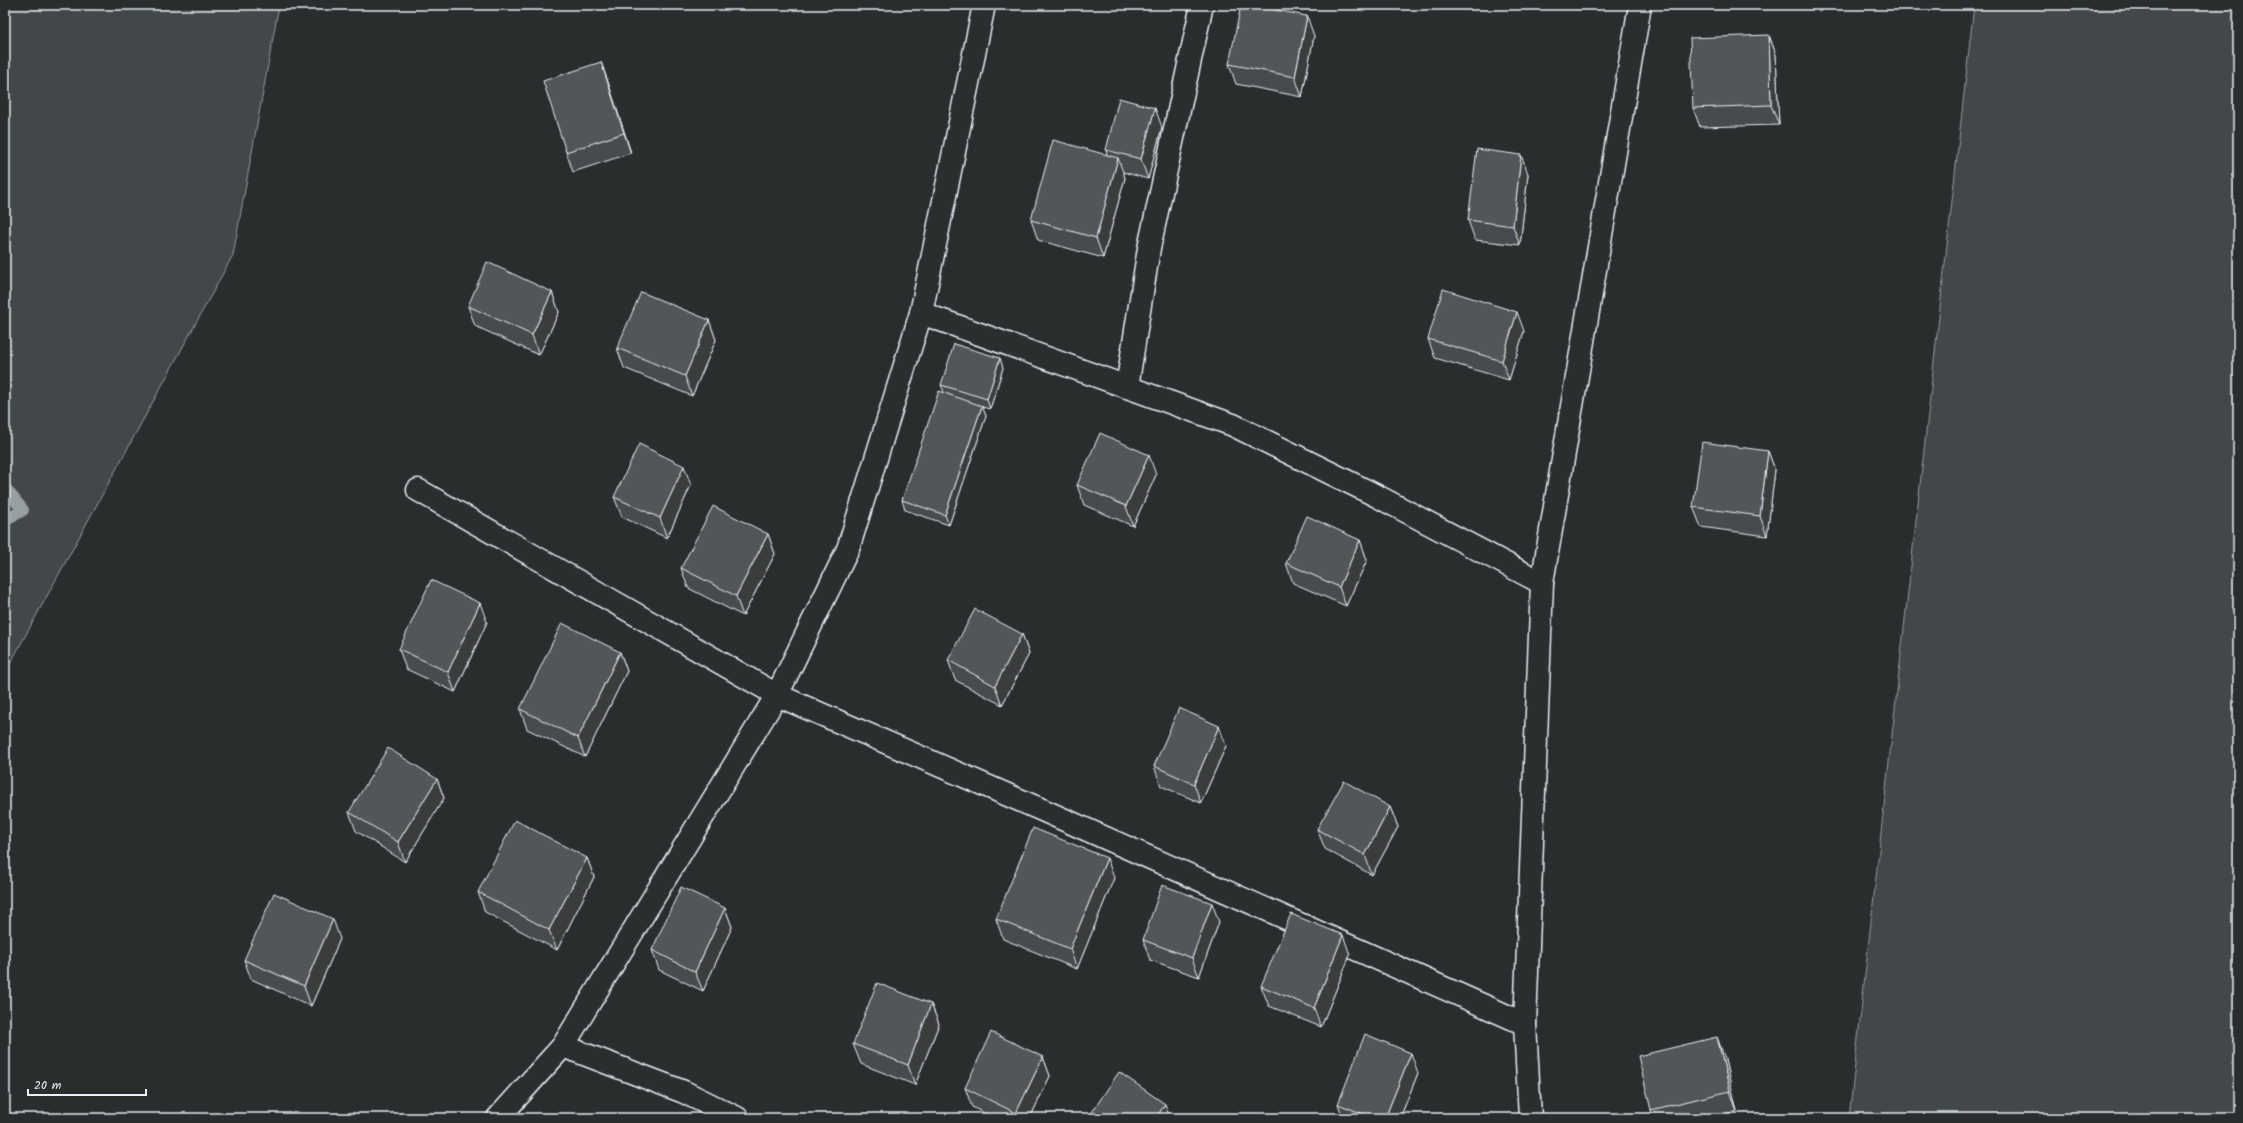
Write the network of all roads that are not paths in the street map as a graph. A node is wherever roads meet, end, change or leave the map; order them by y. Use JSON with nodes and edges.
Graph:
{"nodes":[{"id":1,"x":984,"y":5,"type":"edge"},
{"id":2,"x":1202,"y":5,"type":"edge"},
{"id":3,"x":1640,"y":5,"type":"edge"},
{"id":4,"x":921,"y":313,"type":"junction"},
{"id":5,"x":1127,"y":387,"type":"junction"},
{"id":6,"x":418,"y":490,"type":"dead end"},
{"id":7,"x":1542,"y":583,"type":"junction"},
{"id":8,"x":777,"y":695,"type":"junction"},
{"id":9,"x":1525,"y":1024,"type":"junction"},
{"id":10,"x":563,"y":1046,"type":"junction"},
{"id":11,"x":498,"y":1118,"type":"edge"},
{"id":12,"x":737,"y":1118,"type":"edge"},
{"id":13,"x":1530,"y":1118,"type":"edge"}],
"edges":[{"from":1,"to":4,"type":"street"},
{"from":2,"to":5,"type":"street"},
{"from":3,"to":7,"type":"street"},
{"from":4,"to":5,"type":"street"},
{"from":4,"to":8,"type":"street"},
{"from":5,"to":7,"type":"street"},
{"from":6,"to":8,"type":"street"},
{"from":7,"to":9,"type":"street"},
{"from":8,"to":9,"type":"street"},
{"from":8,"to":10,"type":"street"},
{"from":9,"to":13,"type":"street"},
{"from":10,"to":11,"type":"street"},
{"from":10,"to":12,"type":"street"}]}
